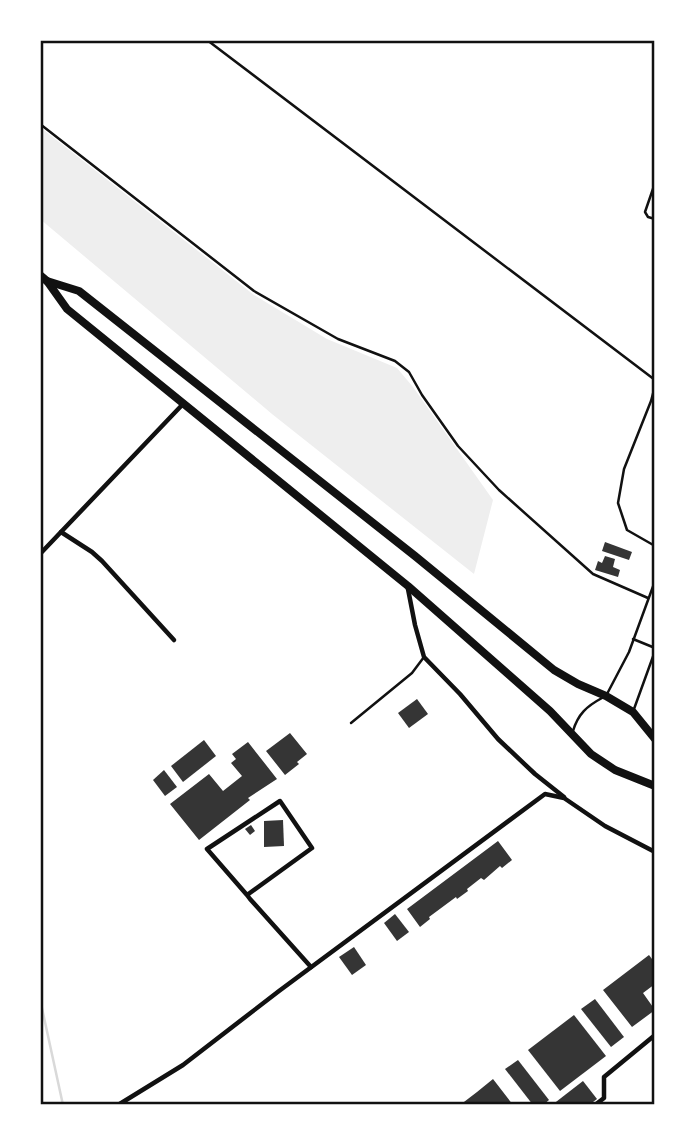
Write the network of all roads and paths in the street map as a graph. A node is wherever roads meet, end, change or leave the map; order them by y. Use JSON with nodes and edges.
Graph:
{"nodes":[{"id":1,"x":207,"y":40,"type":"edge"},
{"id":2,"x":40,"y":124,"type":"edge"},
{"id":3,"x":655,"y":183,"type":"edge"},
{"id":4,"x":654,"y":219,"type":"edge"},
{"id":5,"x":655,"y":245,"type":"edge"},
{"id":6,"x":44,"y":278,"type":"edge"},
{"id":7,"x":655,"y":380,"type":"edge"},
{"id":8,"x":655,"y":386,"type":"edge"},
{"id":9,"x":184,"y":403,"type":"junction"},
{"id":10,"x":61,"y":532,"type":"junction"},
{"id":11,"x":655,"y":546,"type":"edge"},
{"id":12,"x":40,"y":554,"type":"edge"},
{"id":13,"x":655,"y":581,"type":"edge"},
{"id":14,"x":408,"y":586,"type":"junction"},
{"id":15,"x":649,"y":598,"type":"junction"},
{"id":16,"x":633,"y":639,"type":"junction"},
{"id":17,"x":173,"y":640,"type":"dead end"},
{"id":18,"x":655,"y":650,"type":"edge"},
{"id":19,"x":424,"y":657,"type":"junction"},
{"id":20,"x":606,"y":696,"type":"junction"},
{"id":21,"x":633,"y":712,"type":"junction"},
{"id":22,"x":351,"y":723,"type":"dead end"},
{"id":23,"x":572,"y":734,"type":"junction"},
{"id":24,"x":655,"y":739,"type":"edge"},
{"id":25,"x":655,"y":786,"type":"edge"},
{"id":26,"x":565,"y":798,"type":"junction"},
{"id":27,"x":655,"y":852,"type":"edge"},
{"id":28,"x":247,"y":895,"type":"junction"},
{"id":29,"x":312,"y":967,"type":"junction"},
{"id":30,"x":655,"y":1035,"type":"edge"},
{"id":31,"x":118,"y":1105,"type":"edge"},
{"id":32,"x":595,"y":1105,"type":"edge"}],
"edges":[{"from":1,"to":7,"type":"lane"},
{"from":2,"to":15,"type":"lane"},
{"from":3,"to":4,"type":"lane"},
{"from":4,"to":5,"type":"lane"},
{"from":6,"to":9,"type":"highway"},
{"from":6,"to":20,"type":"highway"},
{"from":8,"to":11,"type":"lane"},
{"from":9,"to":10,"type":"street"},
{"from":9,"to":14,"type":"highway"},
{"from":10,"to":12,"type":"street"},
{"from":10,"to":17,"type":"street"},
{"from":13,"to":15,"type":"lane"},
{"from":14,"to":19,"type":"street"},
{"from":14,"to":23,"type":"highway"},
{"from":15,"to":16,"type":"lane"},
{"from":16,"to":18,"type":"lane"},
{"from":16,"to":20,"type":"lane"},
{"from":18,"to":21,"type":"lane"},
{"from":19,"to":22,"type":"lane"},
{"from":19,"to":26,"type":"street"},
{"from":20,"to":21,"type":"highway"},
{"from":20,"to":23,"type":"lane"},
{"from":21,"to":24,"type":"highway"},
{"from":23,"to":25,"type":"highway"},
{"from":26,"to":27,"type":"street"},
{"from":26,"to":29,"type":"street"},
{"from":28,"to":28,"type":"street"},
{"from":28,"to":29,"type":"street"},
{"from":29,"to":31,"type":"street"},
{"from":30,"to":32,"type":"street"}]}
